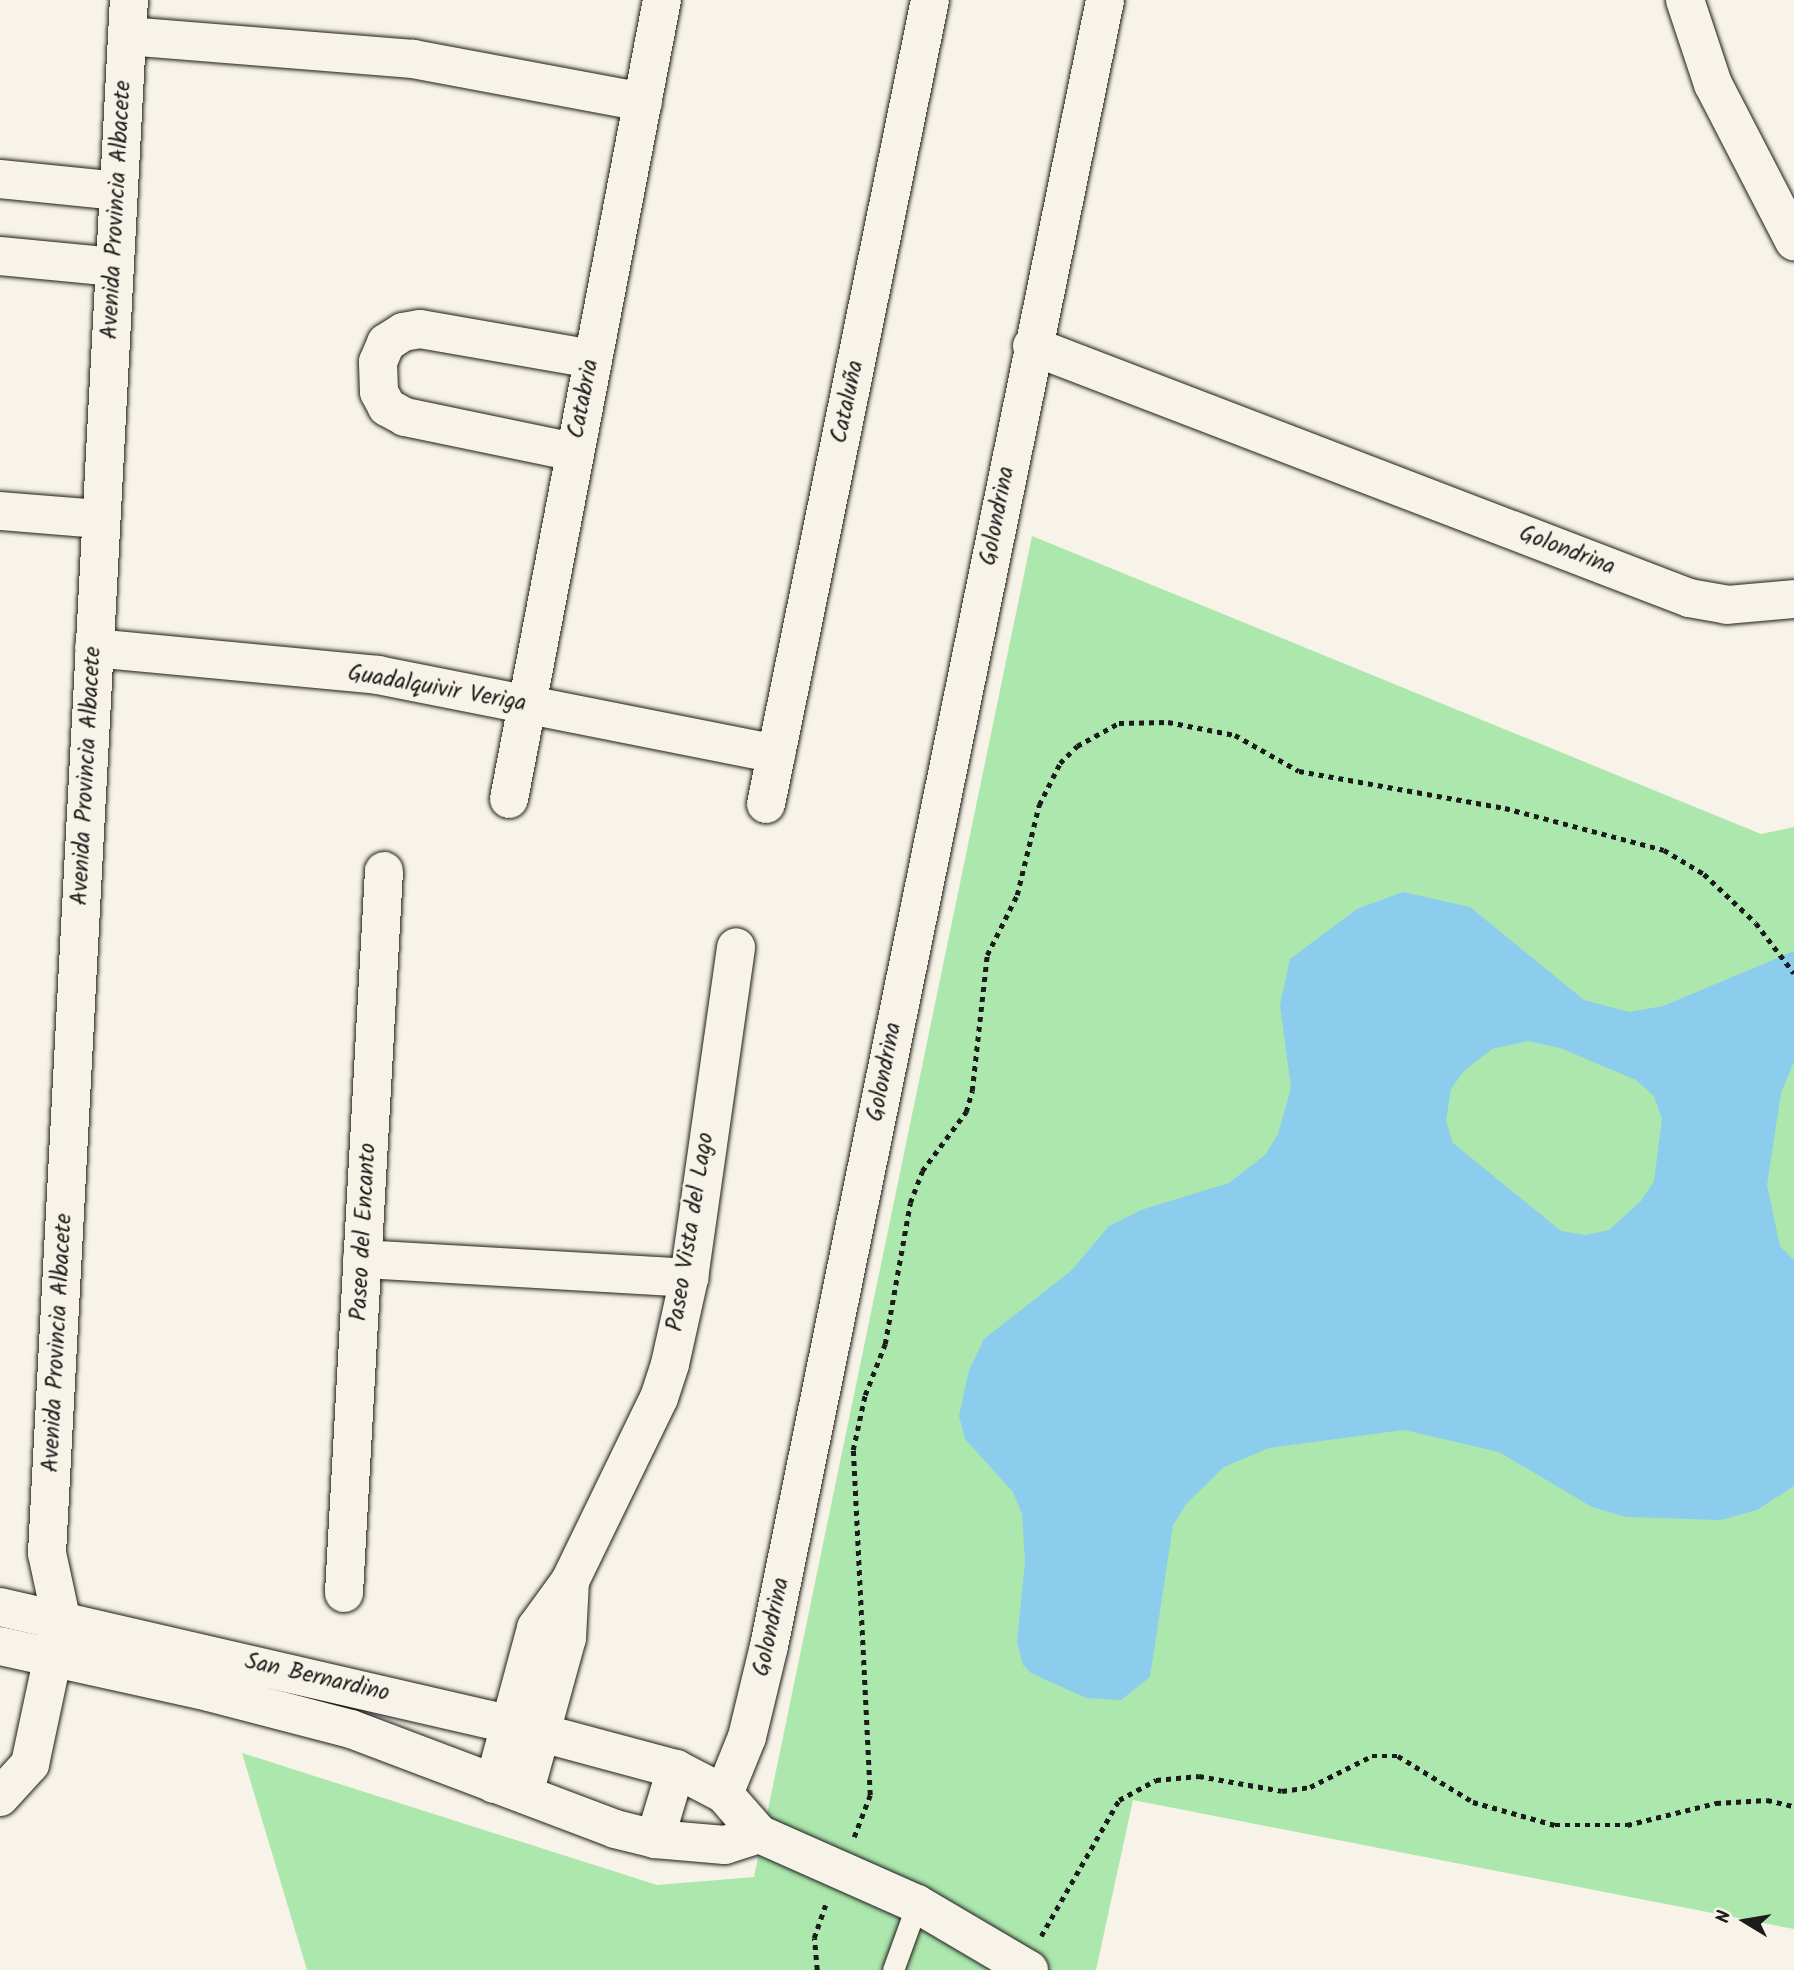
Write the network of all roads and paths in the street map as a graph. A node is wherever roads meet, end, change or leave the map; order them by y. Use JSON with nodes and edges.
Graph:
{"nodes":[{"id":1,"x":662,"y":0,"type":"edge"},
{"id":2,"x":930,"y":0,"type":"edge"},
{"id":3,"x":1105,"y":0,"type":"edge"},
{"id":4,"x":1685,"y":0,"type":"edge"},
{"id":5,"x":128,"y":18,"type":"edge"},
{"id":6,"x":643,"y":102,"type":"junction"},
{"id":7,"x":0,"y":179,"type":"edge"},
{"id":8,"x":118,"y":191,"type":"junction"},
{"id":9,"x":1794,"y":241,"type":"edge"},
{"id":10,"x":0,"y":256,"type":"edge"},
{"id":11,"x":114,"y":267,"type":"junction"},
{"id":12,"x":1032,"y":346,"type":"junction"},
{"id":13,"x":592,"y":359,"type":"junction"},
{"id":14,"x":574,"y":452,"type":"junction"},
{"id":15,"x":0,"y":511,"type":"edge"},
{"id":16,"x":99,"y":519,"type":"junction"},
{"id":17,"x":1794,"y":599,"type":"edge"},
{"id":18,"x":94,"y":648,"type":"junction"},
{"id":19,"x":527,"y":705,"type":"junction"},
{"id":20,"x":776,"y":754,"type":"junction"},
{"id":21,"x":509,"y":799,"type":"dead end"},
{"id":22,"x":766,"y":804,"type":"dead end"},
{"id":23,"x":384,"y":871,"type":"dead end"},
{"id":24,"x":736,"y":947,"type":"dead end"},
{"id":25,"x":1794,"y":973,"type":"edge"},
{"id":26,"x":362,"y":1259,"type":"junction"},
{"id":27,"x":689,"y":1278,"type":"junction"},
{"id":28,"x":47,"y":1553,"type":"junction"},
{"id":29,"x":344,"y":1593,"type":"dead end"},
{"id":30,"x":6,"y":1608,"type":"edge"},
{"id":31,"x":61,"y":1618,"type":"junction"},
{"id":32,"x":2,"y":1654,"type":"edge"},
{"id":33,"x":53,"y":1657,"type":"junction"},
{"id":34,"x":525,"y":1728,"type":"junction"},
{"id":35,"x":676,"y":1769,"type":"junction"},
{"id":36,"x":509,"y":1789,"type":"junction"},
{"id":37,"x":724,"y":1794,"type":"junction"},
{"id":38,"x":0,"y":1797,"type":"edge"},
{"id":39,"x":1794,"y":1805,"type":"edge"},
{"id":40,"x":759,"y":1834,"type":"junction"},
{"id":41,"x":655,"y":1839,"type":"junction"},
{"id":42,"x":842,"y":1871,"type":"junction"},
{"id":43,"x":917,"y":1904,"type":"junction"},
{"id":44,"x":1026,"y":1969,"type":"edge"},
{"id":45,"x":817,"y":1970,"type":"edge"},
{"id":46,"x":893,"y":1970,"type":"edge"}],
"edges":[{"from":1,"to":6,"type":"street","name":"Catabria"},
{"from":2,"to":20,"type":"street","name":"Cataluña"},
{"from":3,"to":12,"type":"street","name":"Golondrina"},
{"from":4,"to":9,"type":"street"},
{"from":5,"to":6,"type":"street"},
{"from":5,"to":8,"type":"street","name":"Avenida Provincia Albacete"},
{"from":6,"to":13,"type":"street","name":"Catabria"},
{"from":7,"to":8,"type":"street"},
{"from":8,"to":11,"type":"street","name":"Avenida Provincia Albacete"},
{"from":10,"to":11,"type":"street"},
{"from":11,"to":16,"type":"street","name":"Avenida Provincia Albacete"},
{"from":12,"to":17,"type":"street","name":"Golondrina"},
{"from":12,"to":37,"type":"street","name":"Golondrina"},
{"from":13,"to":14,"type":"street","name":"Catabria"},
{"from":13,"to":14,"type":"street"},
{"from":14,"to":19,"type":"street","name":"Catabria"},
{"from":15,"to":16,"type":"street"},
{"from":16,"to":18,"type":"street","name":"Avenida Provincia Albacete"},
{"from":18,"to":19,"type":"street","name":"Guadalquivir Veriga"},
{"from":18,"to":28,"type":"street","name":"Avenida Provincia Albacete"},
{"from":19,"to":20,"type":"street","name":"Guadalquivir Veriga"},
{"from":19,"to":21,"type":"street","name":"Catabria"},
{"from":20,"to":22,"type":"street","name":"Cataluña"},
{"from":23,"to":26,"type":"street","name":"Paseo del Encanto"},
{"from":24,"to":27,"type":"street","name":"Paseo Vista del Lago"},
{"from":25,"to":42,"type":"path"},
{"from":26,"to":27,"type":"street"},
{"from":26,"to":29,"type":"street","name":"Paseo del Encanto"},
{"from":27,"to":34,"type":"street","name":"Paseo Vista del Lago"},
{"from":28,"to":30,"type":"street","name":"Avenida Provincia Albacete"},
{"from":28,"to":31,"type":"street","name":"Avenida Provincia Albacete"},
{"from":30,"to":31,"type":"street","name":"San Bernardino"},
{"from":30,"to":32,"type":"street","name":"Avenida Provincia Albacete"},
{"from":31,"to":33,"type":"street","name":"Avenida Provincia Albacete"},
{"from":31,"to":34,"type":"street","name":"San Bernardino"},
{"from":32,"to":33,"type":"street","name":"San Bernardino"},
{"from":33,"to":36,"type":"street","name":"San Bernardino"},
{"from":33,"to":38,"type":"street","name":"Avenida Provincia Albacete"},
{"from":34,"to":35,"type":"street","name":"San Bernardino"},
{"from":34,"to":36,"type":"street","name":"Paseo Vista del Lago"},
{"from":35,"to":37,"type":"street","name":"San Bernardino"},
{"from":35,"to":41,"type":"street"},
{"from":36,"to":41,"type":"street","name":"San Bernardino"},
{"from":37,"to":40,"type":"street"},
{"from":39,"to":44,"type":"path"},
{"from":40,"to":41,"type":"street","name":"San Bernardino"},
{"from":40,"to":42,"type":"street"},
{"from":42,"to":43,"type":"street"},
{"from":42,"to":45,"type":"path"},
{"from":43,"to":44,"type":"street"},
{"from":43,"to":46,"type":"lane"}]}
